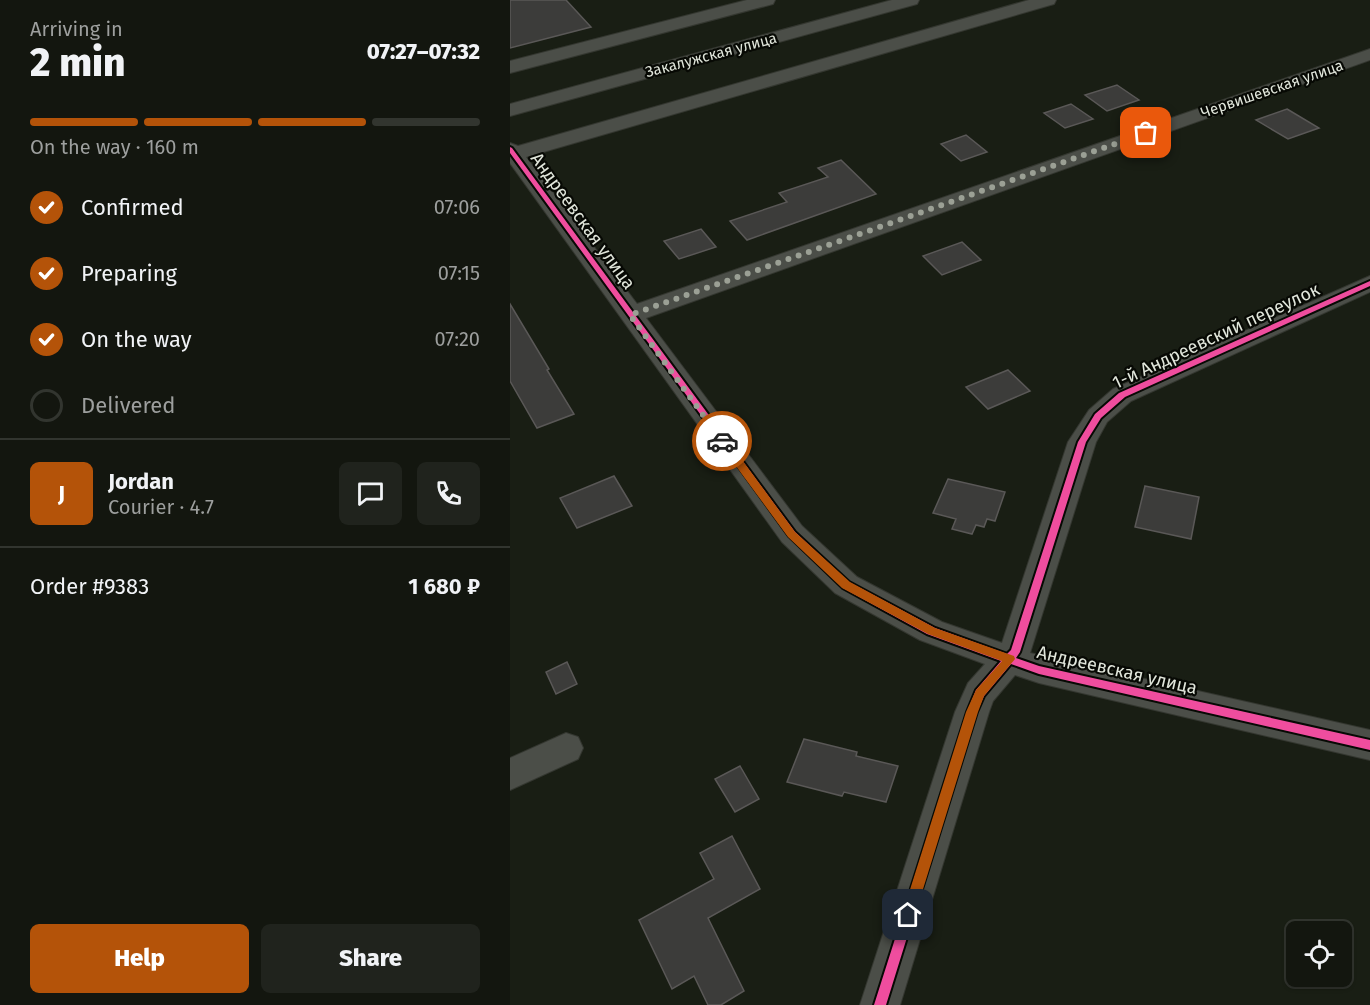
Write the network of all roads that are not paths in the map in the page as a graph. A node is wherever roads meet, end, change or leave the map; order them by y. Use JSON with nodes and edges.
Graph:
{"nodes":[{"id":1,"x":767,"y":0,"type":"edge"},
{"id":2,"x":911,"y":0,"type":"edge"},
{"id":3,"x":1048,"y":0,"type":"edge"},
{"id":4,"x":1370,"y":54,"type":"edge"},
{"id":5,"x":510,"y":66,"type":"edge"},
{"id":6,"x":510,"y":110,"type":"edge"},
{"id":7,"x":512,"y":151,"type":"edge"},
{"id":8,"x":1370,"y":283,"type":"edge"},
{"id":9,"x":630,"y":315,"type":"junction"},
{"id":10,"x":1010,"y":659,"type":"junction"},
{"id":11,"x":1370,"y":745,"type":"edge"},
{"id":12,"x":566,"y":748,"type":"dead end"},
{"id":13,"x":510,"y":775,"type":"edge"},
{"id":14,"x":880,"y":1005,"type":"edge"}],
"edges":[{"from":1,"to":5,"type":"street"},
{"from":2,"to":6,"type":"street","name":"Закалужская улица"},
{"from":3,"to":7,"type":"street"},
{"from":4,"to":9,"type":"street","name":"Червишевская улица"},
{"from":7,"to":9,"type":"street","name":"Андреевская улица"},
{"from":8,"to":10,"type":"street","name":"1-й Андреевский переулок"},
{"from":9,"to":10,"type":"street","name":"Андреевская улица"},
{"from":10,"to":11,"type":"street","name":"Андреевская улица"},
{"from":10,"to":14,"type":"street","name":"1-й Андреевский переулок"},
{"from":12,"to":13,"type":"street"}]}
